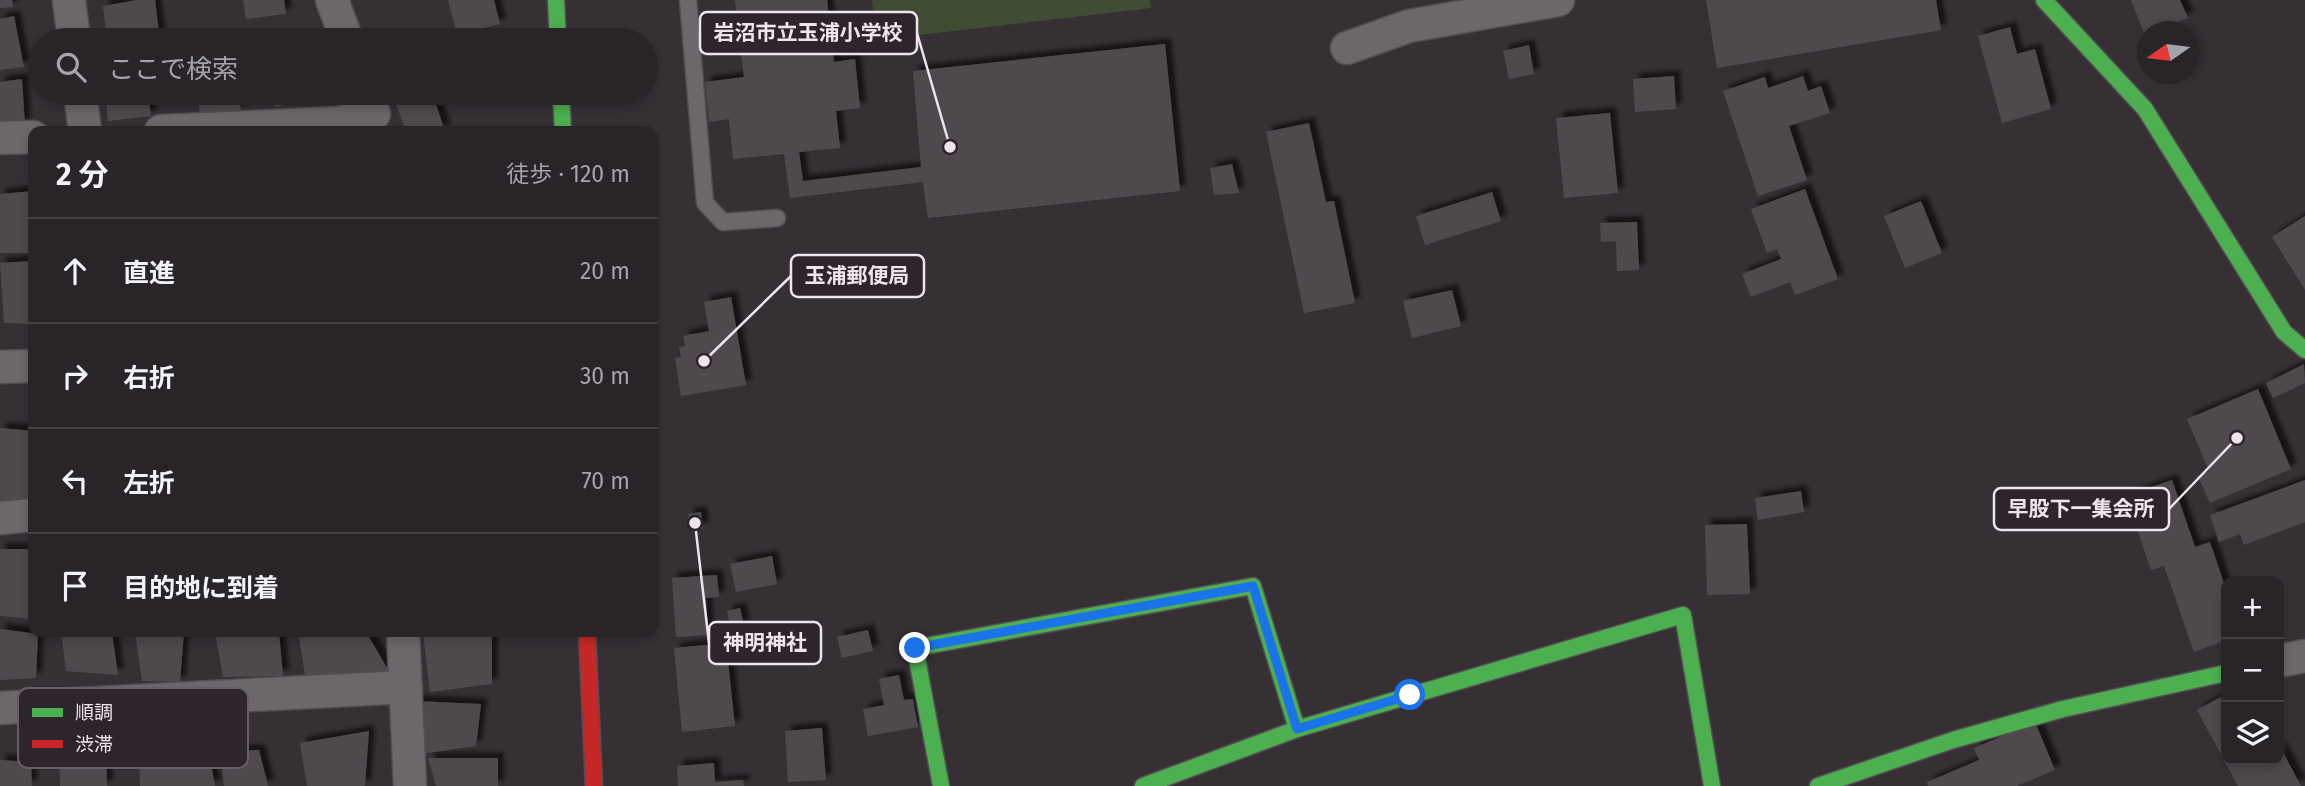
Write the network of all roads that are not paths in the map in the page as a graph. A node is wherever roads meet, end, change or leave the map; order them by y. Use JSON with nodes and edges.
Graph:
{"nodes":[{"id":1,"x":69,"y":0,"type":"edge"},
{"id":2,"x":332,"y":0,"type":"edge"},
{"id":3,"x":556,"y":0,"type":"edge"},
{"id":4,"x":688,"y":0,"type":"edge"},
{"id":5,"x":1558,"y":0,"type":"edge"},
{"id":6,"x":2044,"y":0,"type":"edge"},
{"id":7,"x":72,"y":28,"type":"edge"},
{"id":8,"x":342,"y":28,"type":"edge"},
{"id":9,"x":557,"y":28,"type":"edge"},
{"id":10,"x":1347,"y":48,"type":"dead end"},
{"id":11,"x":82,"y":105,"type":"edge"},
{"id":12,"x":371,"y":105,"type":"edge"},
{"id":13,"x":562,"y":105,"type":"edge"},
{"id":14,"x":84,"y":126,"type":"edge"},
{"id":15,"x":272,"y":126,"type":"edge"},
{"id":16,"x":563,"y":126,"type":"edge"},
{"id":17,"x":28,"y":137,"type":"edge"},
{"id":18,"x":0,"y":138,"type":"edge"},
{"id":19,"x":777,"y":218,"type":"dead end"},
{"id":20,"x":2305,"y":350,"type":"edge"},
{"id":21,"x":28,"y":366,"type":"edge"},
{"id":22,"x":0,"y":367,"type":"edge"},
{"id":23,"x":28,"y":515,"type":"edge"},
{"id":24,"x":0,"y":518,"type":"edge"},
{"id":25,"x":403,"y":637,"type":"edge"},
{"id":26,"x":587,"y":637,"type":"edge"},
{"id":27,"x":2305,"y":656,"type":"edge"},
{"id":28,"x":2284,"y":660,"type":"edge"},
{"id":29,"x":2221,"y":674,"type":"edge"},
{"id":30,"x":405,"y":687,"type":"junction"},
{"id":31,"x":248,"y":695,"type":"edge"},
{"id":32,"x":18,"y":707,"type":"edge"},
{"id":33,"x":0,"y":708,"type":"edge"},
{"id":34,"x":1297,"y":729,"type":"junction"},
{"id":35,"x":410,"y":786,"type":"edge"},
{"id":36,"x":594,"y":786,"type":"edge"},
{"id":37,"x":941,"y":786,"type":"edge"},
{"id":38,"x":1143,"y":786,"type":"edge"},
{"id":39,"x":1712,"y":786,"type":"edge"},
{"id":40,"x":1818,"y":786,"type":"edge"}],
"edges":[{"from":1,"to":7,"type":"street"},
{"from":2,"to":8,"type":"street"},
{"from":3,"to":9,"type":"street"},
{"from":4,"to":19,"type":"lane"},
{"from":5,"to":10,"type":"street"},
{"from":6,"to":20,"type":"street"},
{"from":11,"to":14,"type":"street"},
{"from":12,"to":15,"type":"street"},
{"from":13,"to":16,"type":"street"},
{"from":17,"to":18,"type":"street"},
{"from":21,"to":22,"type":"street"},
{"from":23,"to":24,"type":"street"},
{"from":25,"to":30,"type":"street"},
{"from":26,"to":36,"type":"street"},
{"from":27,"to":28,"type":"street"},
{"from":29,"to":40,"type":"street"},
{"from":30,"to":31,"type":"street"},
{"from":30,"to":35,"type":"street"},
{"from":32,"to":33,"type":"street"},
{"from":34,"to":37,"type":"street"},
{"from":34,"to":38,"type":"street"},
{"from":34,"to":39,"type":"street"}]}
